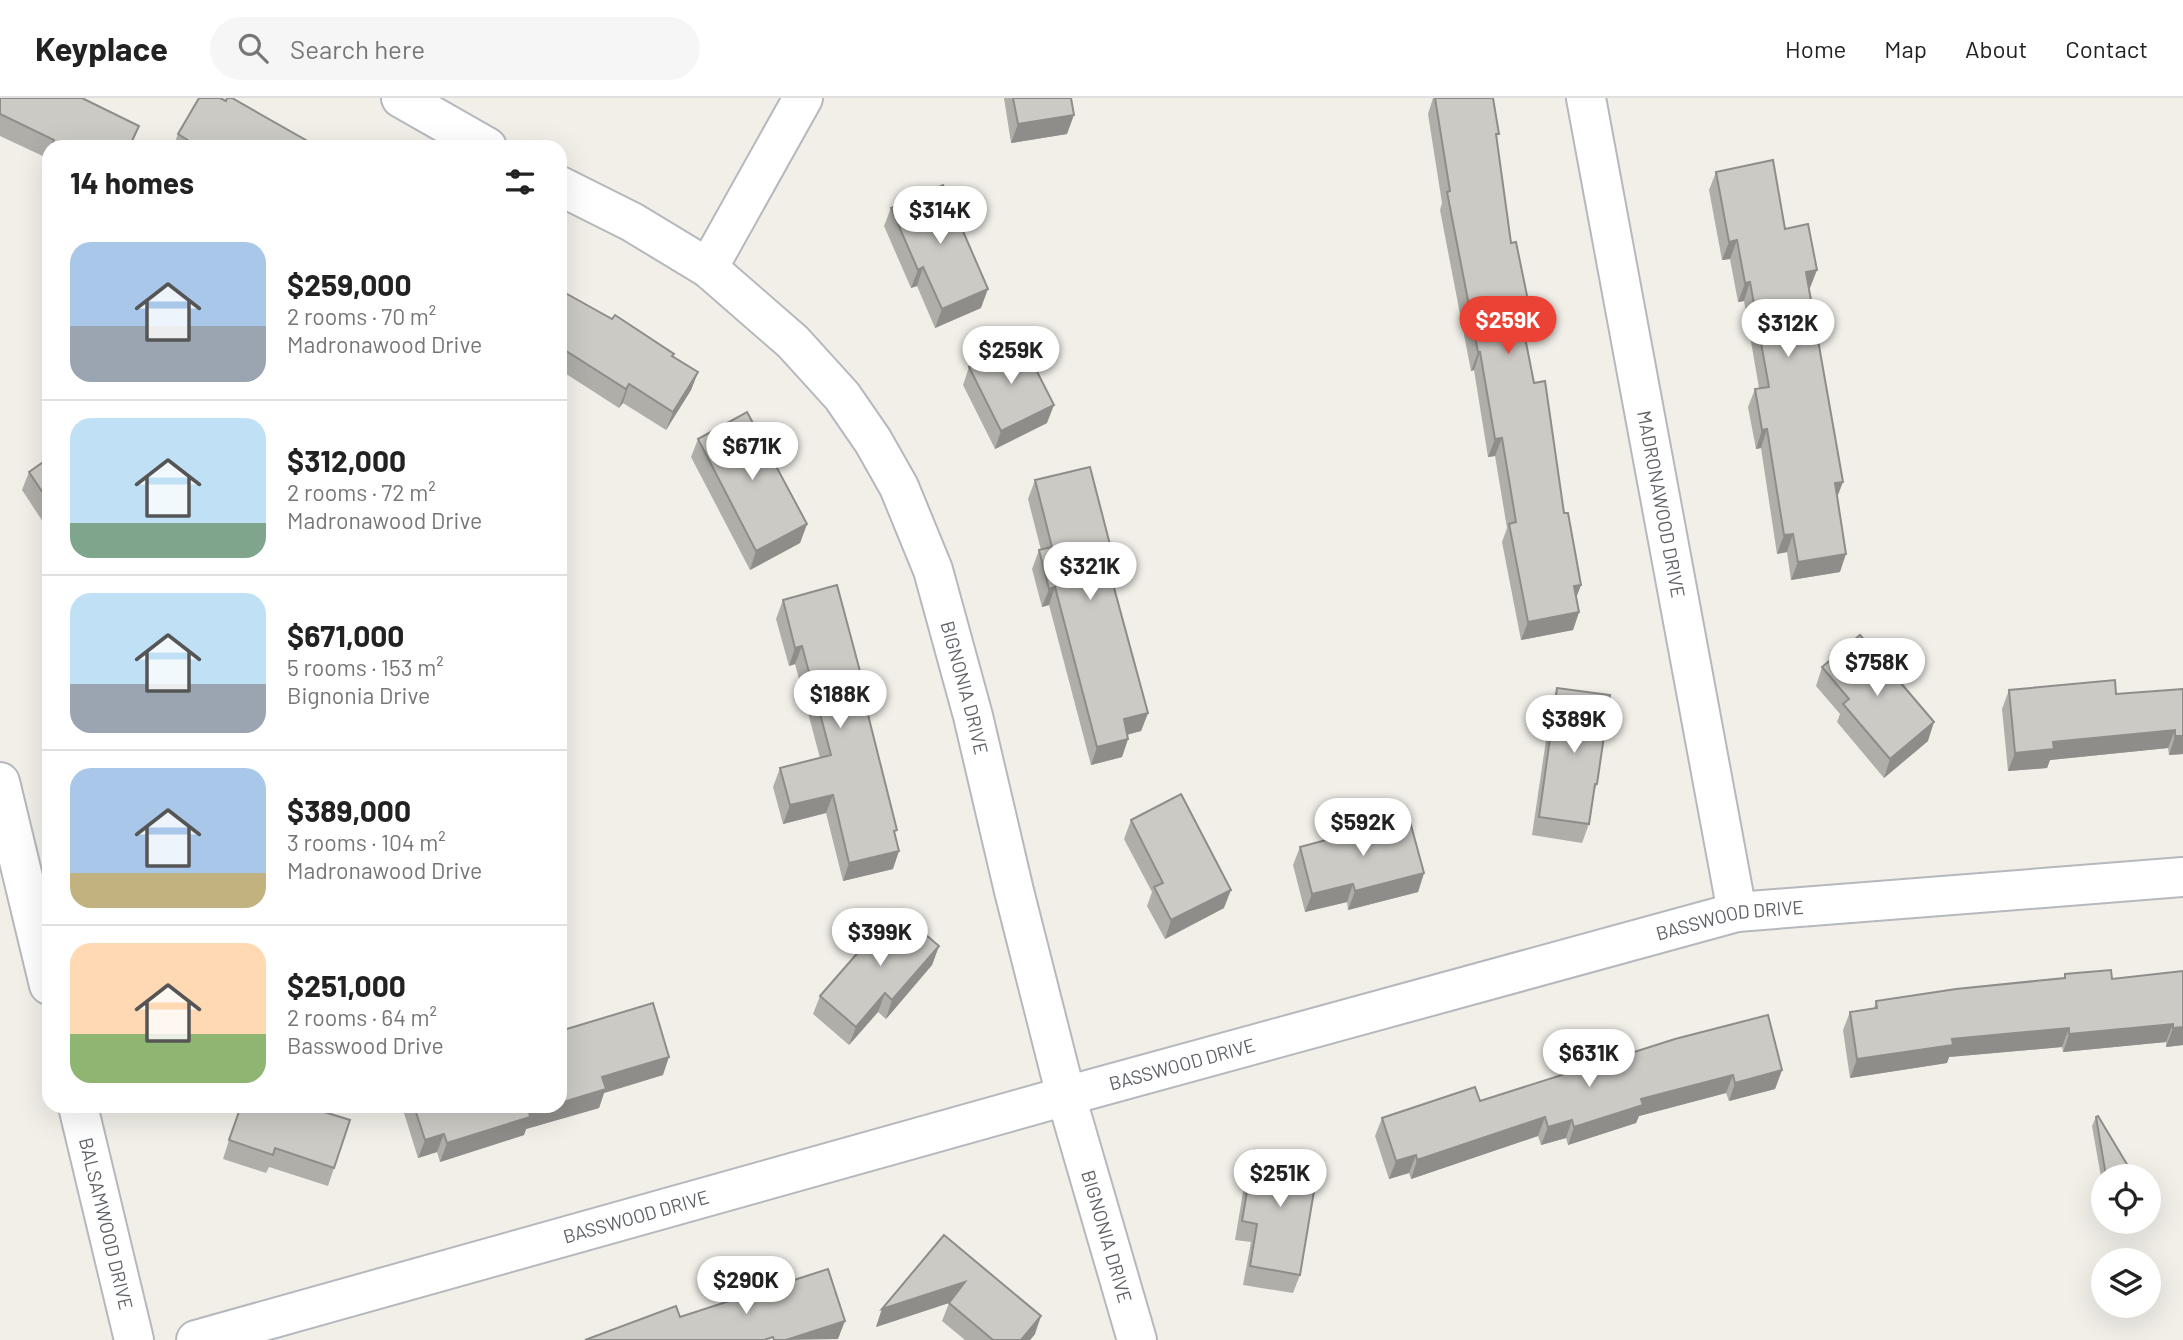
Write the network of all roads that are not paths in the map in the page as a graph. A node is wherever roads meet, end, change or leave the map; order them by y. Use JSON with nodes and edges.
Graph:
{"nodes":[{"id":1,"x":401,"y":98,"type":"edge"},
{"id":2,"x":803,"y":98,"type":"edge"},
{"id":3,"x":1586,"y":98,"type":"edge"},
{"id":4,"x":475,"y":140,"type":"edge"},
{"id":5,"x":567,"y":190,"type":"edge"},
{"id":6,"x":708,"y":268,"type":"junction"},
{"id":7,"x":0,"y":782,"type":"edge"},
{"id":8,"x":2183,"y":877,"type":"edge"},
{"id":9,"x":1737,"y":912,"type":"junction"},
{"id":10,"x":42,"y":956,"type":"edge"},
{"id":11,"x":1066,"y":1096,"type":"junction"},
{"id":12,"x":80,"y":1113,"type":"edge"},
{"id":13,"x":134,"y":1340,"type":"edge"},
{"id":14,"x":196,"y":1340,"type":"edge"},
{"id":15,"x":1138,"y":1340,"type":"edge"}],
"edges":[{"from":1,"to":4,"type":"street"},
{"from":2,"to":6,"type":"street"},
{"from":3,"to":9,"type":"street","name":"MADRONAWOOD DRIVE"},
{"from":5,"to":6,"type":"street","name":"BIGNONIA DRIVE"},
{"from":6,"to":11,"type":"street","name":"BIGNONIA DRIVE"},
{"from":7,"to":10,"type":"street"},
{"from":8,"to":9,"type":"street","name":"BASSWOOD DRIVE"},
{"from":9,"to":11,"type":"street","name":"BASSWOOD DRIVE"},
{"from":11,"to":14,"type":"street","name":"BASSWOOD DRIVE"},
{"from":11,"to":15,"type":"street","name":"BIGNONIA DRIVE"},
{"from":12,"to":13,"type":"street","name":"BALSAMWOOD DRIVE"}]}
